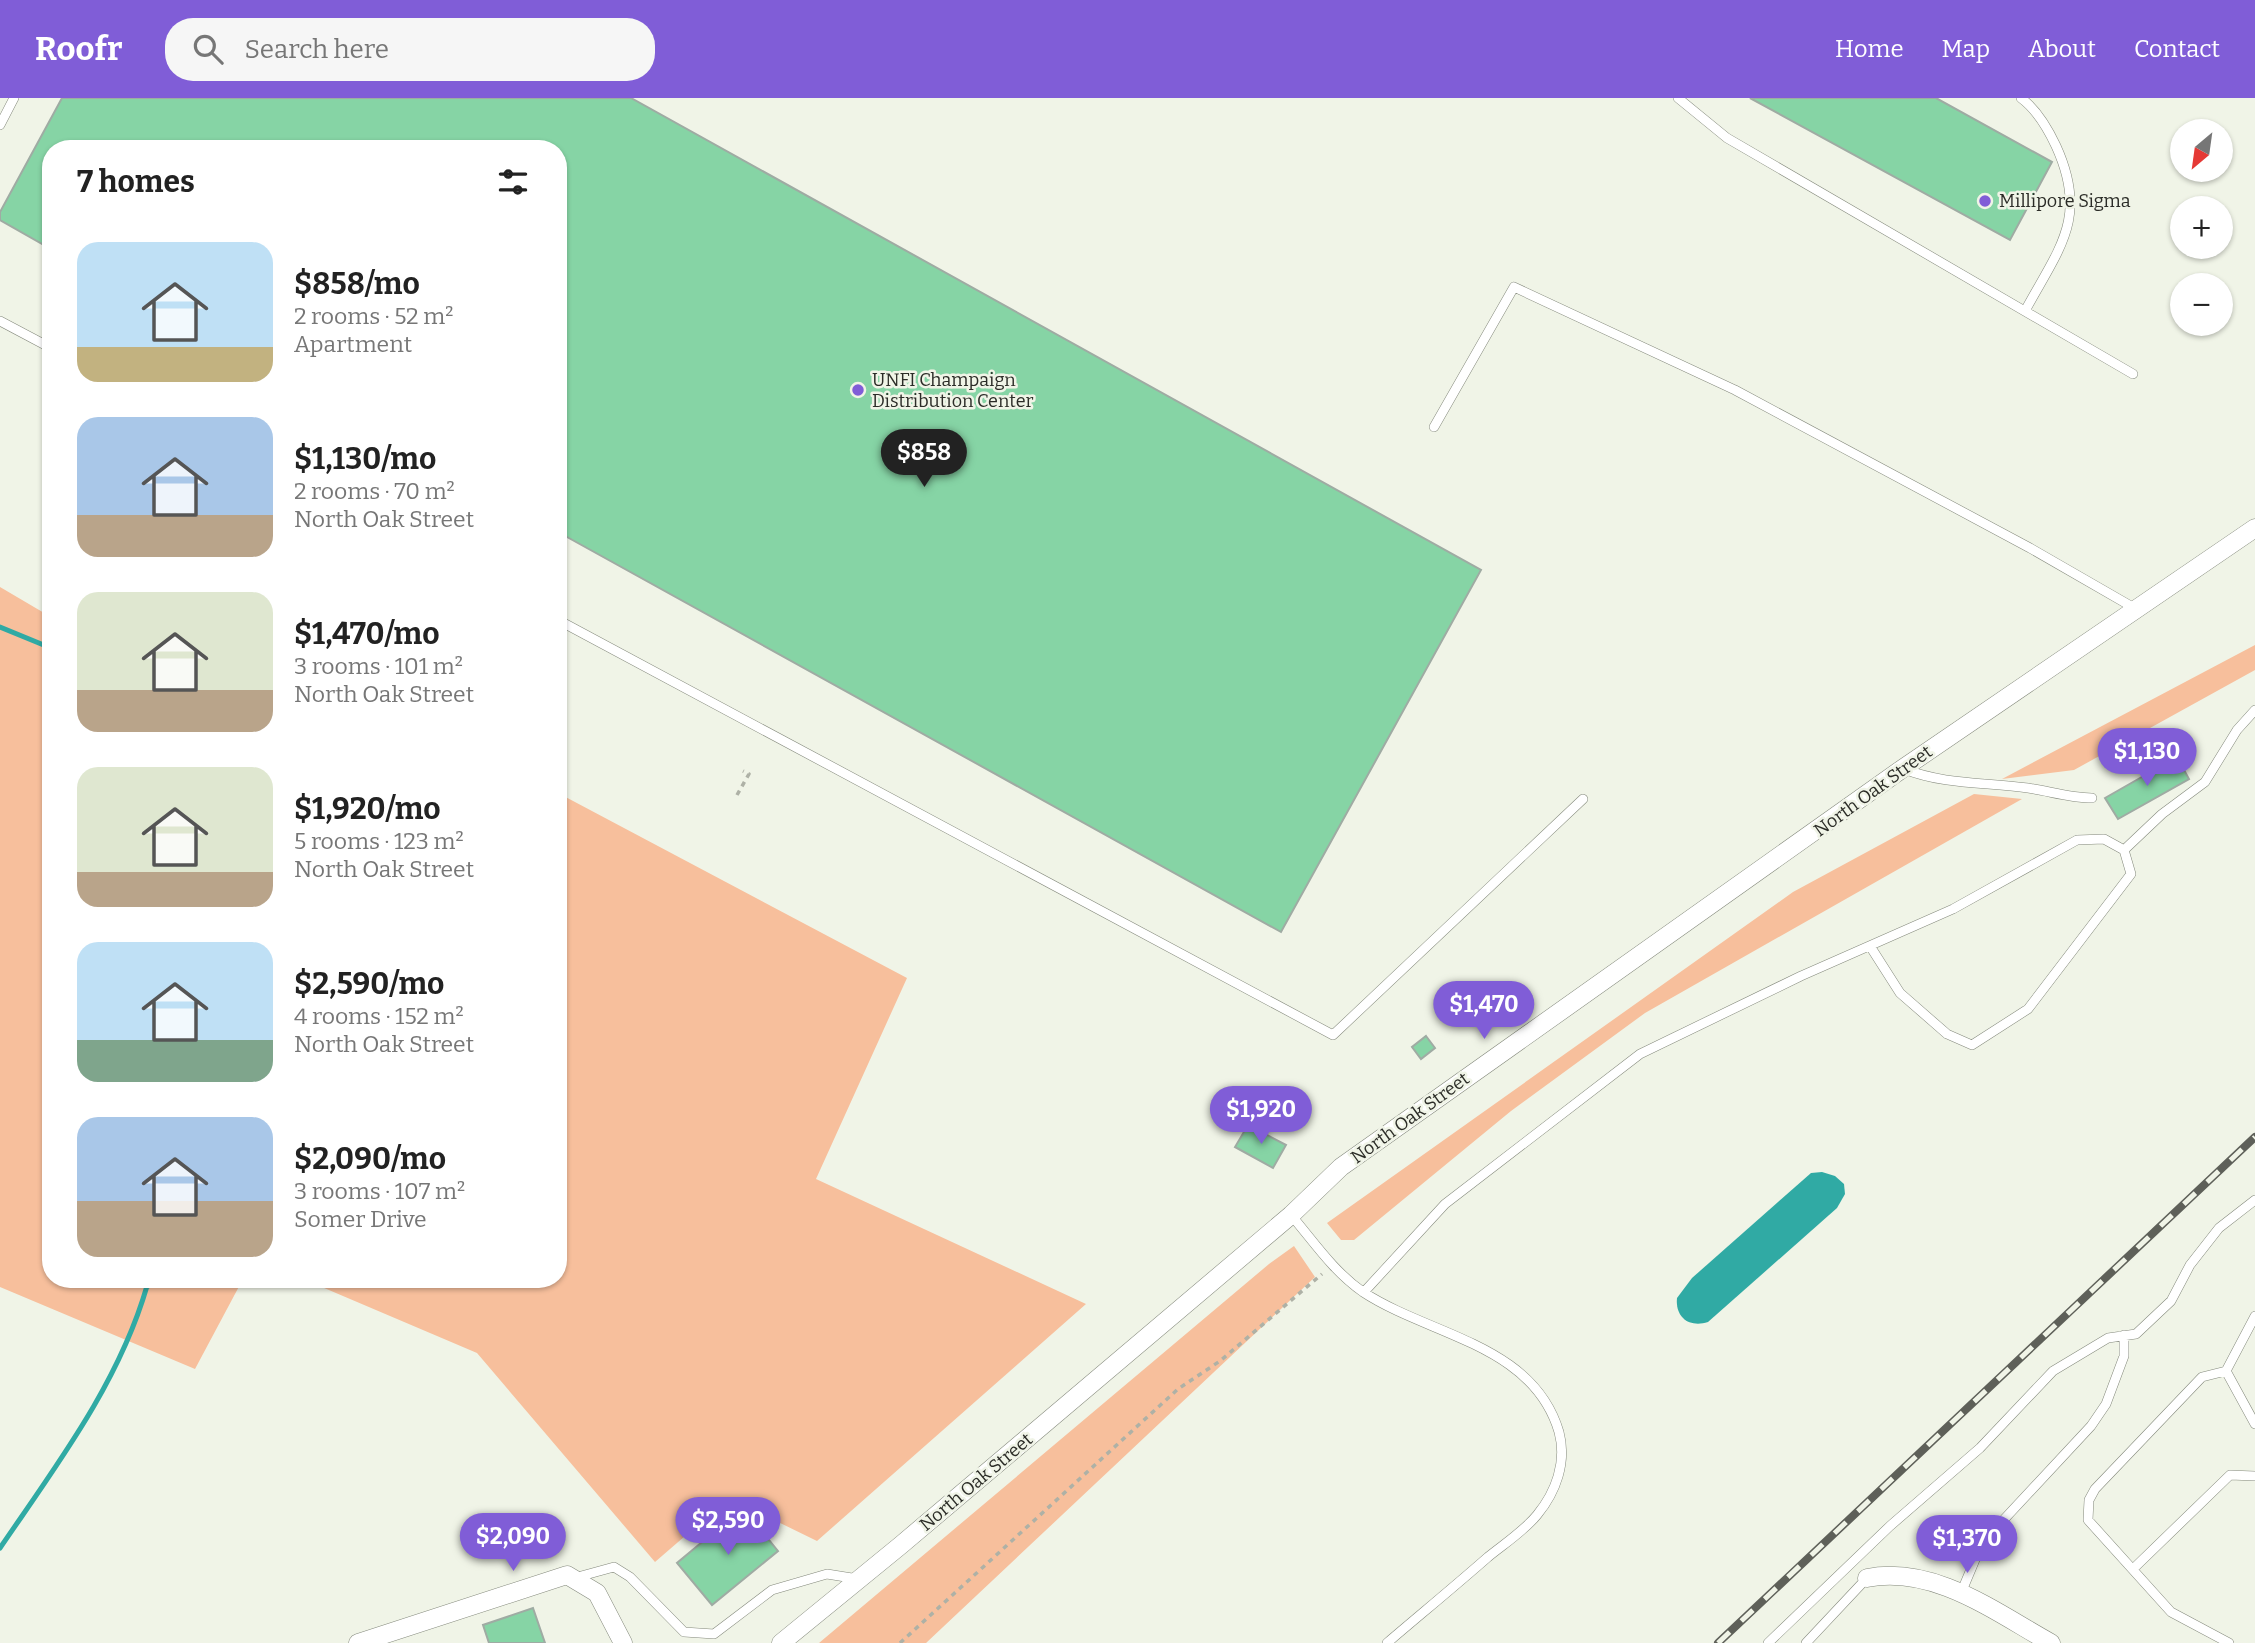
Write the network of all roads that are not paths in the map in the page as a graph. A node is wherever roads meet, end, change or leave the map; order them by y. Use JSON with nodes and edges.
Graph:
{"nodes":[{"id":1,"x":14,"y":98,"type":"edge"},
{"id":2,"x":1678,"y":98,"type":"edge"},
{"id":3,"x":2021,"y":98,"type":"edge"},
{"id":4,"x":0,"y":125,"type":"edge"},
{"id":5,"x":2025,"y":311,"type":"junction"},
{"id":6,"x":0,"y":321,"type":"edge"},
{"id":7,"x":42,"y":343,"type":"edge"},
{"id":8,"x":2133,"y":374,"type":"dead end"},
{"id":9,"x":1434,"y":427,"type":"dead end"},
{"id":10,"x":2255,"y":528,"type":"edge"},
{"id":11,"x":2136,"y":609,"type":"junction"},
{"id":12,"x":567,"y":625,"type":"edge"},
{"id":13,"x":2255,"y":710,"type":"edge"},
{"id":14,"x":1902,"y":769,"type":"junction"},
{"id":15,"x":2092,"y":798,"type":"dead end"},
{"id":16,"x":1583,"y":799,"type":"dead end"},
{"id":17,"x":2124,"y":850,"type":"junction"},
{"id":18,"x":1870,"y":946,"type":"junction"},
{"id":19,"x":2255,"y":1200,"type":"edge"},
{"id":20,"x":1291,"y":1214,"type":"junction"},
{"id":21,"x":1364,"y":1292,"type":"junction"},
{"id":22,"x":2255,"y":1316,"type":"edge"},
{"id":23,"x":2124,"y":1335,"type":"junction"},
{"id":24,"x":2226,"y":1371,"type":"junction"},
{"id":25,"x":2255,"y":1424,"type":"edge"},
{"id":26,"x":2255,"y":1476,"type":"edge"},
{"id":27,"x":2133,"y":1569,"type":"junction"},
{"id":28,"x":1867,"y":1578,"type":"joint"},
{"id":29,"x":573,"y":1579,"type":"junction"},
{"id":30,"x":860,"y":1579,"type":"junction"},
{"id":31,"x":1961,"y":1593,"type":"junction"},
{"id":32,"x":358,"y":1643,"type":"edge"},
{"id":33,"x":623,"y":1643,"type":"edge"},
{"id":34,"x":781,"y":1643,"type":"edge"},
{"id":35,"x":1387,"y":1643,"type":"edge"},
{"id":36,"x":1768,"y":1643,"type":"edge"},
{"id":37,"x":1806,"y":1643,"type":"edge"},
{"id":38,"x":2051,"y":1643,"type":"edge"},
{"id":39,"x":2229,"y":1643,"type":"edge"}],
"edges":[{"from":1,"to":4,"type":"lane"},
{"from":2,"to":5,"type":"lane"},
{"from":3,"to":5,"type":"lane"},
{"from":5,"to":8,"type":"lane"},
{"from":6,"to":7,"type":"lane"},
{"from":9,"to":11,"type":"lane"},
{"from":10,"to":11,"type":"street","name":"North Oak Street"},
{"from":11,"to":14,"type":"street","name":"North Oak Street"},
{"from":12,"to":16,"type":"lane"},
{"from":13,"to":17,"type":"lane"},
{"from":14,"to":15,"type":"lane"},
{"from":14,"to":20,"type":"street","name":"North Oak Street"},
{"from":17,"to":18,"type":"lane"},
{"from":17,"to":18,"type":"lane"},
{"from":18,"to":21,"type":"lane"},
{"from":19,"to":23,"type":"lane"},
{"from":20,"to":21,"type":"lane"},
{"from":20,"to":30,"type":"street","name":"North Oak Street"},
{"from":21,"to":35,"type":"lane"},
{"from":22,"to":24,"type":"lane"},
{"from":23,"to":31,"type":"lane"},
{"from":23,"to":36,"type":"lane"},
{"from":24,"to":25,"type":"lane"},
{"from":24,"to":27,"type":"lane"},
{"from":26,"to":27,"type":"lane"},
{"from":27,"to":39,"type":"lane"},
{"from":28,"to":31,"type":"street"},
{"from":28,"to":37,"type":"lane"},
{"from":29,"to":30,"type":"lane"},
{"from":29,"to":32,"type":"street"},
{"from":29,"to":33,"type":"street"},
{"from":30,"to":34,"type":"street","name":"North Oak Street"},
{"from":31,"to":38,"type":"street"}]}
